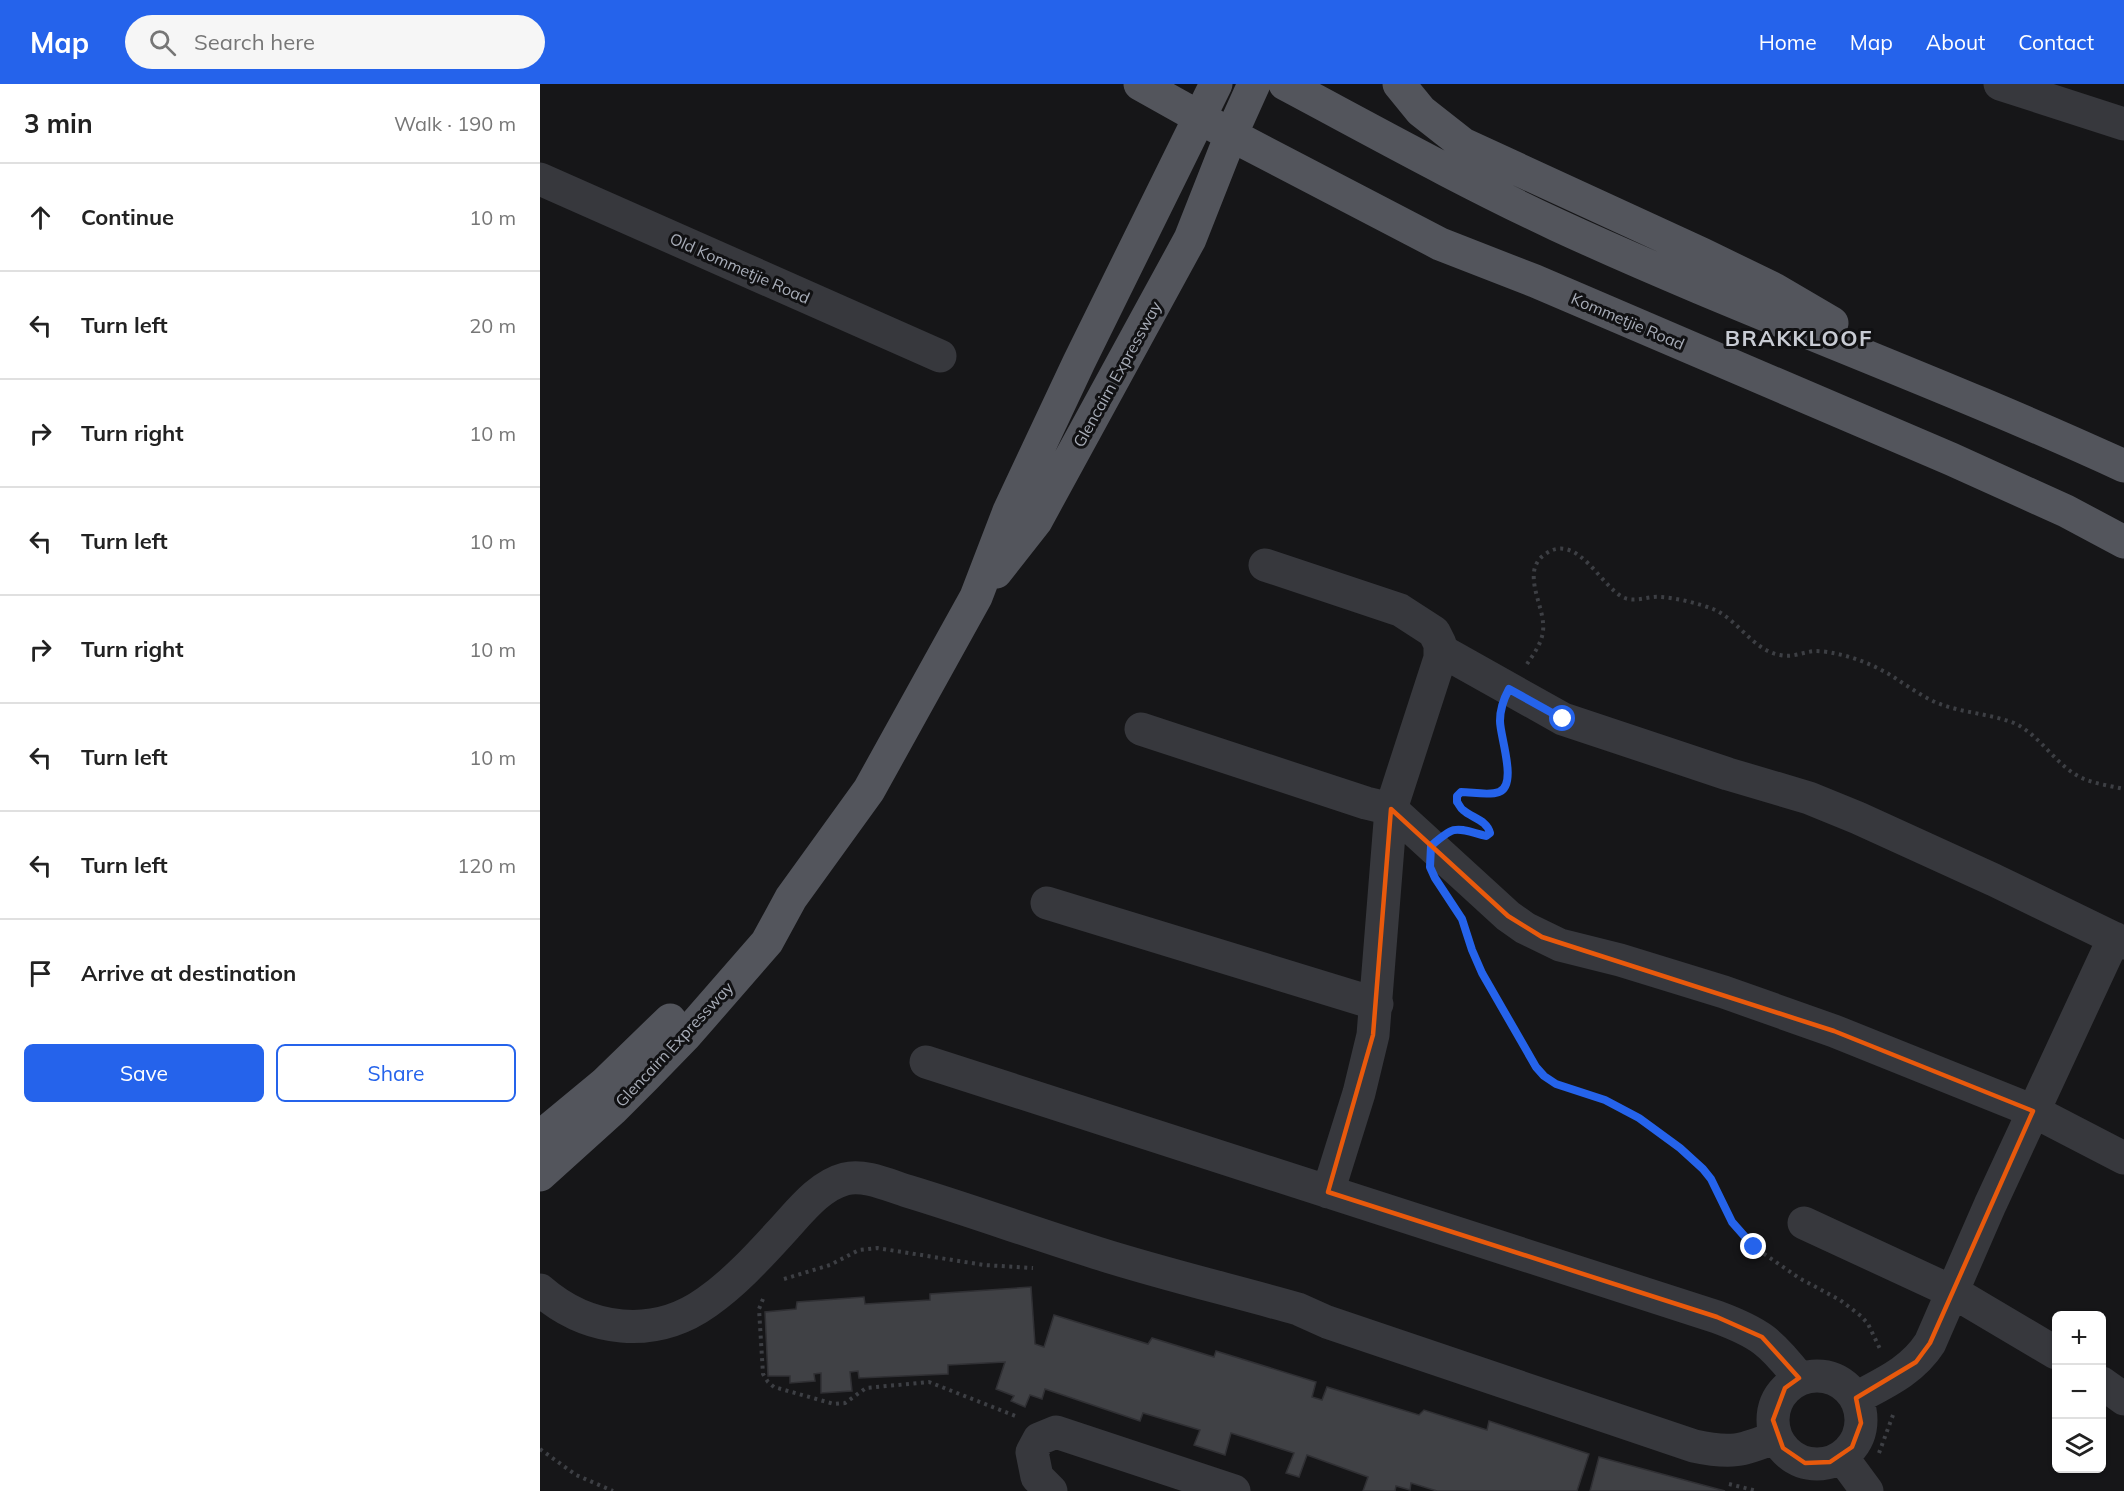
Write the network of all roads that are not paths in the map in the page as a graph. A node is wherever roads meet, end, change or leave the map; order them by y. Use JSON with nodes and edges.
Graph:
{"nodes":[{"id":1,"x":1140,"y":84,"type":"edge"},
{"id":2,"x":1216,"y":84,"type":"edge"},
{"id":3,"x":1254,"y":84,"type":"edge"},
{"id":4,"x":1285,"y":84,"type":"edge"},
{"id":5,"x":1399,"y":84,"type":"edge"},
{"id":6,"x":2000,"y":84,"type":"edge"},
{"id":7,"x":1198,"y":117,"type":"junction"},
{"id":8,"x":2124,"y":124,"type":"edge"},
{"id":9,"x":1231,"y":135,"type":"junction"},
{"id":10,"x":542,"y":185,"type":"edge"},
{"id":11,"x":940,"y":356,"type":"dead end"},
{"id":12,"x":1880,"y":361,"type":"junction"},
{"id":13,"x":2124,"y":466,"type":"edge"},
{"id":14,"x":2124,"y":542,"type":"edge"},
{"id":15,"x":1265,"y":565,"type":"dead end"},
{"id":16,"x":976,"y":597,"type":"junction"},
{"id":17,"x":1440,"y":650,"type":"junction"},
{"id":18,"x":1141,"y":729,"type":"dead end"},
{"id":19,"x":1391,"y":809,"type":"junction"},
{"id":20,"x":791,"y":898,"type":"junction"},
{"id":21,"x":1047,"y":903,"type":"dead end"},
{"id":22,"x":2119,"y":940,"type":"edge"},
{"id":23,"x":1377,"y":1004,"type":"junction"},
{"id":24,"x":926,"y":1062,"type":"dead end"},
{"id":25,"x":2033,"y":1111,"type":"junction"},
{"id":26,"x":540,"y":1137,"type":"edge"},
{"id":27,"x":2124,"y":1158,"type":"edge"},
{"id":28,"x":540,"y":1175,"type":"edge"},
{"id":29,"x":1328,"y":1192,"type":"junction"},
{"id":30,"x":1804,"y":1223,"type":"dead end"},
{"id":31,"x":540,"y":1290,"type":"edge"},
{"id":32,"x":1953,"y":1292,"type":"junction"},
{"id":33,"x":2052,"y":1351,"type":"edge"},
{"id":34,"x":1799,"y":1378,"type":"junction"},
{"id":35,"x":2106,"y":1386,"type":"edge"},
{"id":36,"x":1856,"y":1398,"type":"junction"},
{"id":37,"x":2124,"y":1400,"type":"edge"},
{"id":38,"x":1776,"y":1437,"type":"junction"},
{"id":39,"x":1842,"y":1457,"type":"junction"},
{"id":40,"x":1051,"y":1491,"type":"edge"},
{"id":41,"x":1234,"y":1491,"type":"edge"},
{"id":42,"x":1866,"y":1491,"type":"edge"}],
"edges":[{"from":1,"to":7,"type":"main road","name":"Kommetjie Road"},
{"from":2,"to":7,"type":"main road","name":"Glencairn Expressway"},
{"from":3,"to":9,"type":"main road","name":"Glencairn Expressway"},
{"from":4,"to":12,"type":"main road"},
{"from":5,"to":12,"type":"main road"},
{"from":6,"to":8,"type":"street"},
{"from":7,"to":9,"type":"main road","name":"Kommetjie Road"},
{"from":7,"to":16,"type":"main road","name":"Glencairn Expressway"},
{"from":9,"to":14,"type":"main road","name":"Kommetjie Road"},
{"from":9,"to":16,"type":"main road","name":"Glencairn Expressway"},
{"from":10,"to":11,"type":"street","name":"Old Kommetjie Road"},
{"from":12,"to":13,"type":"main road"},
{"from":15,"to":17,"type":"street"},
{"from":16,"to":20,"type":"main road","name":"Glencairn Expressway"},
{"from":17,"to":19,"type":"street"},
{"from":17,"to":22,"type":"street"},
{"from":18,"to":19,"type":"street"},
{"from":19,"to":23,"type":"street"},
{"from":19,"to":25,"type":"street"},
{"from":20,"to":26,"type":"main road","name":"Glencairn Expressway"},
{"from":20,"to":28,"type":"main road","name":"Glencairn Expressway"},
{"from":21,"to":23,"type":"street"},
{"from":22,"to":25,"type":"street"},
{"from":23,"to":29,"type":"street"},
{"from":24,"to":29,"type":"street"},
{"from":25,"to":27,"type":"street"},
{"from":25,"to":32,"type":"street"},
{"from":29,"to":34,"type":"street"},
{"from":30,"to":32,"type":"street"},
{"from":31,"to":38,"type":"street"},
{"from":32,"to":33,"type":"street"},
{"from":32,"to":36,"type":"street"},
{"from":34,"to":36,"type":"street"},
{"from":34,"to":38,"type":"street"},
{"from":35,"to":37,"type":"street"},
{"from":36,"to":39,"type":"street"},
{"from":38,"to":39,"type":"street"},
{"from":39,"to":42,"type":"street"},
{"from":40,"to":41,"type":"street"}]}
